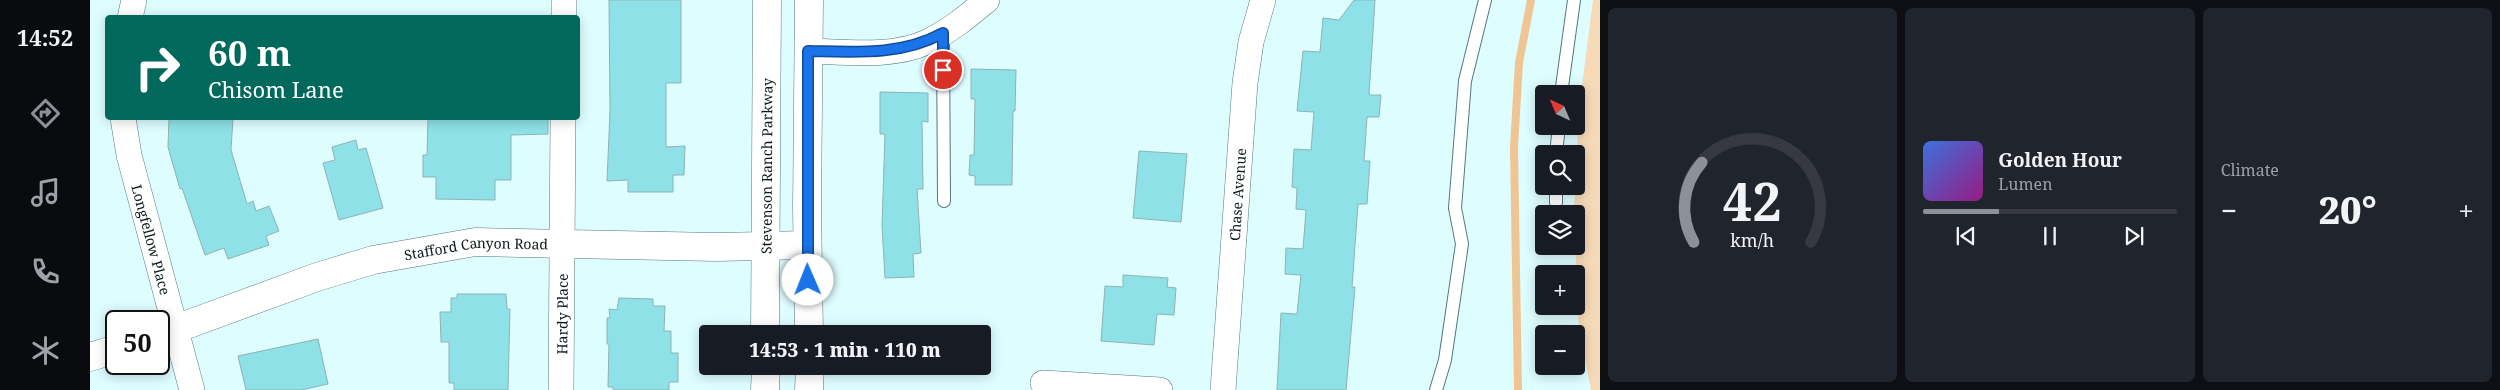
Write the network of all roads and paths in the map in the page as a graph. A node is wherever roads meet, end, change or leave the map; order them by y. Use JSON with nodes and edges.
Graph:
{"nodes":[{"id":1,"x":134,"y":0,"type":"edge"},
{"id":2,"x":564,"y":0,"type":"edge"},
{"id":3,"x":767,"y":0,"type":"edge"},
{"id":4,"x":809,"y":0,"type":"edge"},
{"id":5,"x":987,"y":0,"type":"edge"},
{"id":6,"x":1263,"y":0,"type":"edge"},
{"id":7,"x":1485,"y":0,"type":"edge"},
{"id":8,"x":1574,"y":0,"type":"edge"},
{"id":9,"x":131,"y":15,"type":"edge"},
{"id":10,"x":564,"y":15,"type":"edge"},
{"id":11,"x":943,"y":33,"type":"junction"},
{"id":12,"x":808,"y":51,"type":"junction"},
{"id":13,"x":1563,"y":85,"type":"edge"},
{"id":14,"x":123,"y":120,"type":"edge"},
{"id":15,"x":563,"y":120,"type":"edge"},
{"id":16,"x":1556,"y":195,"type":"edge"},
{"id":17,"x":944,"y":201,"type":"dead end"},
{"id":18,"x":1556,"y":203,"type":"dead end"},
{"id":19,"x":562,"y":244,"type":"junction"},
{"id":20,"x":807,"y":245,"type":"junction"},
{"id":21,"x":765,"y":247,"type":"junction"},
{"id":22,"x":163,"y":310,"type":"edge"},
{"id":23,"x":766,"y":325,"type":"edge"},
{"id":24,"x":810,"y":325,"type":"edge"},
{"id":25,"x":170,"y":331,"type":"edge"},
{"id":26,"x":170,"y":337,"type":"edge"},
{"id":27,"x":105,"y":353,"type":"edge"},
{"id":28,"x":90,"y":358,"type":"edge"},
{"id":29,"x":766,"y":375,"type":"edge"},
{"id":30,"x":810,"y":375,"type":"edge"},
{"id":31,"x":1042,"y":383,"type":"dead end"},
{"id":32,"x":192,"y":390,"type":"edge"},
{"id":33,"x":561,"y":390,"type":"edge"},
{"id":34,"x":766,"y":390,"type":"edge"},
{"id":35,"x":809,"y":390,"type":"edge"},
{"id":36,"x":1160,"y":390,"type":"edge"},
{"id":37,"x":1223,"y":390,"type":"edge"},
{"id":38,"x":1436,"y":390,"type":"edge"}],
"edges":[{"from":1,"to":9,"type":"street"},
{"from":2,"to":10,"type":"street"},
{"from":3,"to":21,"type":"main road","name":"Stevenson Ranch Parkway"},
{"from":4,"to":12,"type":"main road"},
{"from":5,"to":11,"type":"street"},
{"from":6,"to":37,"type":"street","name":"Chase Avenue"},
{"from":7,"to":38,"type":"lane"},
{"from":8,"to":13,"type":"lane"},
{"from":11,"to":12,"type":"street"},
{"from":11,"to":17,"type":"lane"},
{"from":12,"to":20,"type":"main road"},
{"from":14,"to":22,"type":"street","name":"Longfellow Place"},
{"from":15,"to":19,"type":"street","name":"Hardy Place"},
{"from":16,"to":18,"type":"lane"},
{"from":19,"to":21,"type":"main road","name":"Stafford Canyon Road"},
{"from":19,"to":25,"type":"main road","name":"Stafford Canyon Road"},
{"from":19,"to":33,"type":"street","name":"Hardy Place"},
{"from":20,"to":21,"type":"main road","name":"Stafford Canyon Road"},
{"from":20,"to":24,"type":"main road"},
{"from":21,"to":23,"type":"main road","name":"Stevenson Ranch Parkway"},
{"from":26,"to":32,"type":"street","name":"Longfellow Place"},
{"from":27,"to":28,"type":"main road"},
{"from":29,"to":34,"type":"main road"},
{"from":30,"to":35,"type":"main road"},
{"from":31,"to":36,"type":"street"}]}
